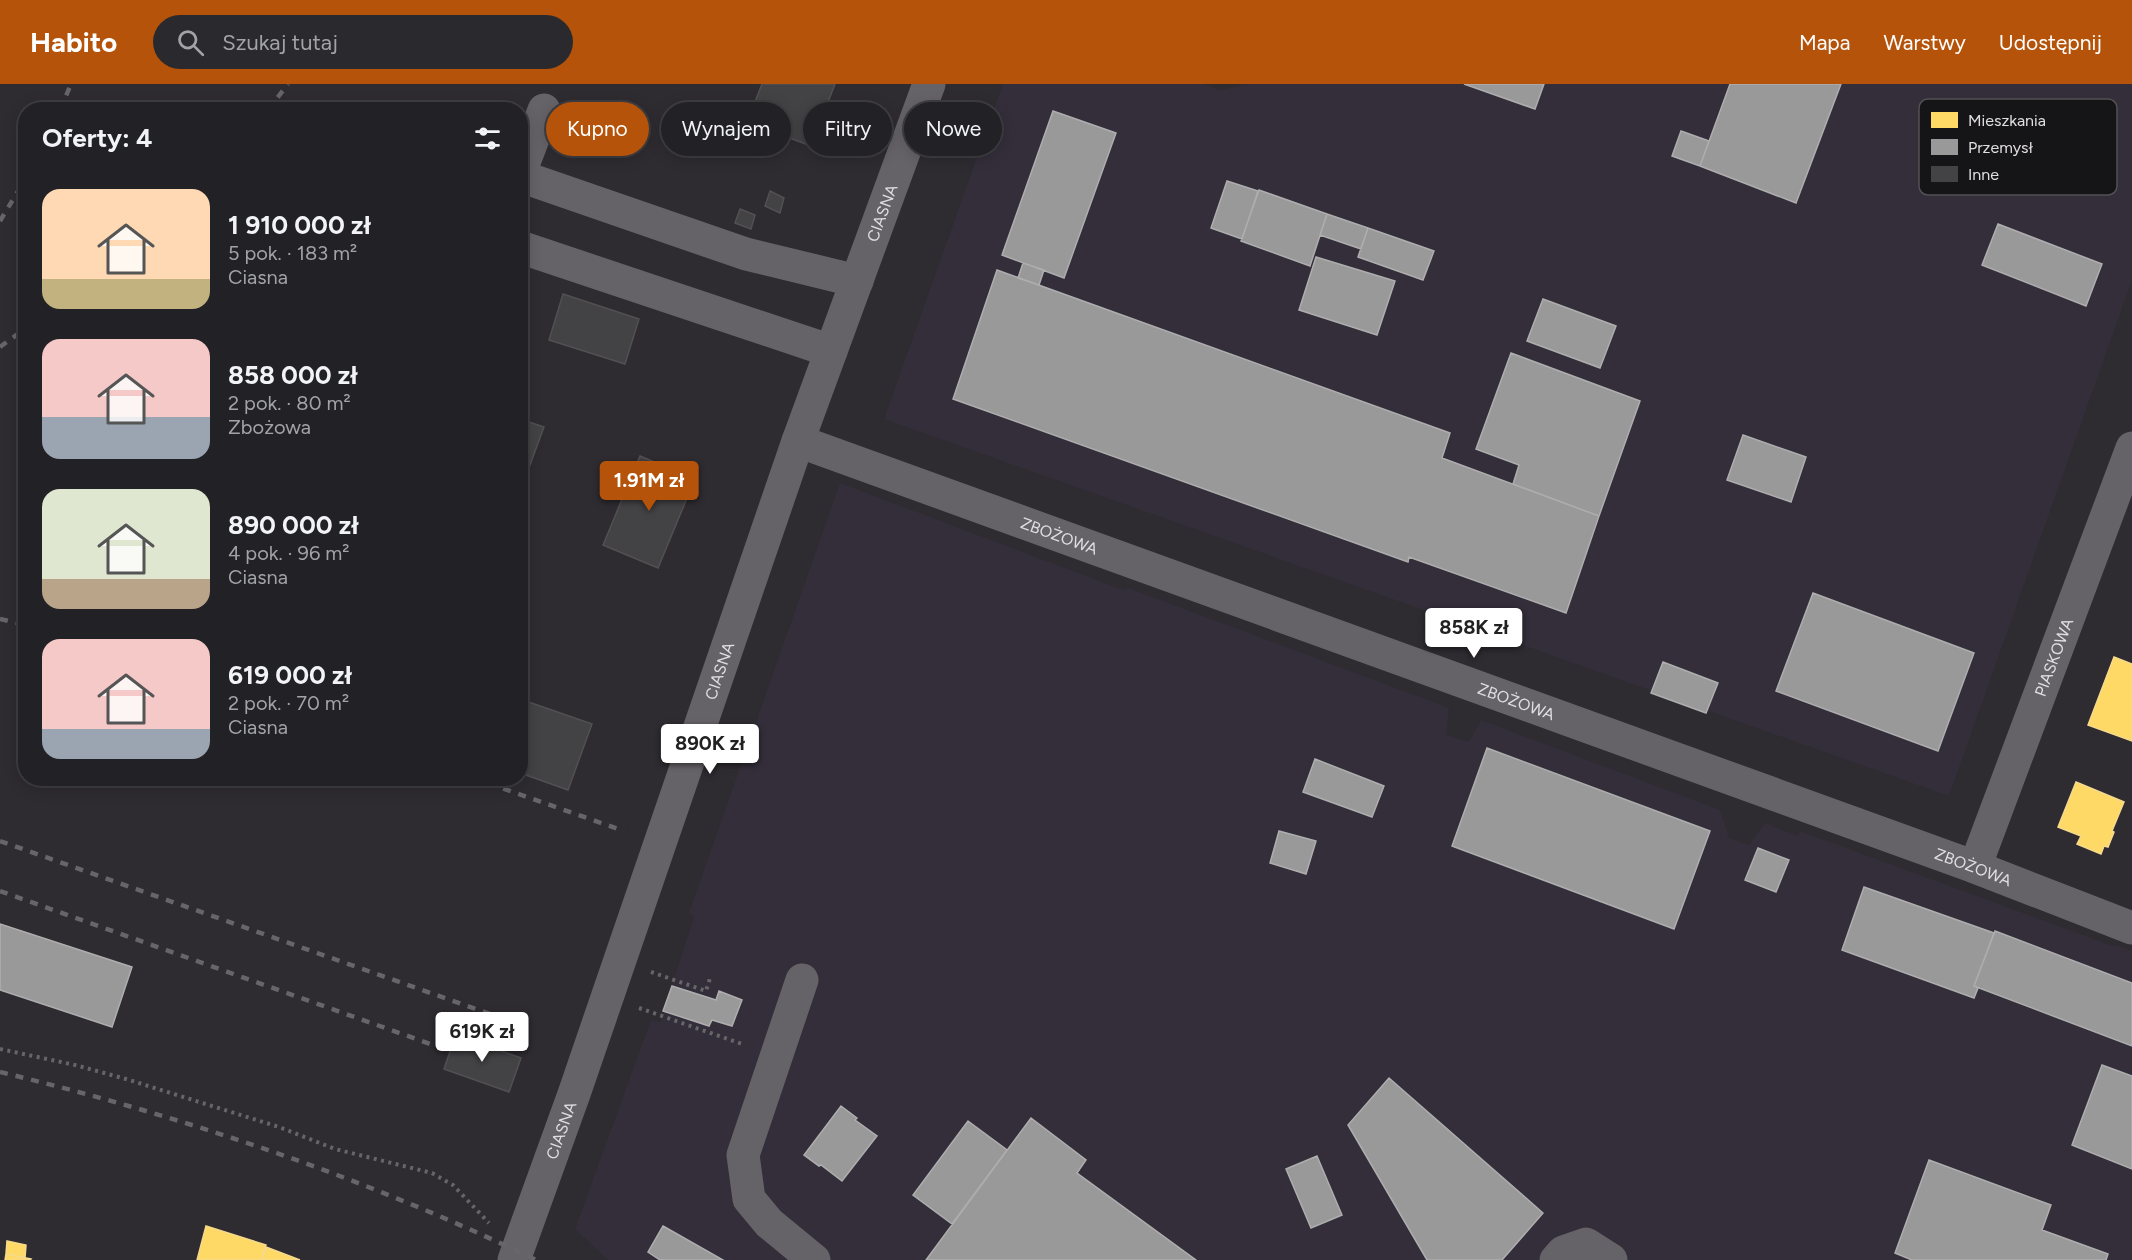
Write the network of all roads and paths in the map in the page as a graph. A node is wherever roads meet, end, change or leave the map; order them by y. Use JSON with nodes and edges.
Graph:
{"nodes":[{"id":1,"x":929,"y":84,"type":"edge"},
{"id":2,"x":544,"y":110,"type":"dead end"},
{"id":3,"x":528,"y":153,"type":"edge"},
{"id":4,"x":528,"y":178,"type":"edge"},
{"id":5,"x":528,"y":250,"type":"edge"},
{"id":6,"x":856,"y":282,"type":"junction"},
{"id":7,"x":831,"y":351,"type":"junction"},
{"id":8,"x":798,"y":441,"type":"junction"},
{"id":9,"x":2132,"y":448,"type":"edge"},
{"id":10,"x":1975,"y":867,"type":"junction"},
{"id":11,"x":2132,"y":928,"type":"edge"},
{"id":12,"x":620,"y":962,"type":"junction"},
{"id":13,"x":711,"y":975,"type":"dead end"},
{"id":14,"x":802,"y":980,"type":"dead end"},
{"id":15,"x":607,"y":997,"type":"junction"},
{"id":16,"x":0,"y":1048,"type":"edge"},
{"id":17,"x":777,"y":1057,"type":"junction"},
{"id":18,"x":492,"y":1226,"type":"dead end"},
{"id":19,"x":514,"y":1260,"type":"edge"},
{"id":20,"x":814,"y":1260,"type":"edge"},
{"id":21,"x":1556,"y":1260,"type":"edge"},
{"id":22,"x":1611,"y":1260,"type":"edge"}],
"edges":[{"from":1,"to":6,"type":"street","name":"CIASNA"},
{"from":2,"to":3,"type":"street"},
{"from":4,"to":6,"type":"street"},
{"from":5,"to":7,"type":"street"},
{"from":6,"to":7,"type":"street","name":"CIASNA"},
{"from":7,"to":8,"type":"street","name":"CIASNA"},
{"from":8,"to":10,"type":"street","name":"ZBOŻOWA"},
{"from":8,"to":12,"type":"street","name":"CIASNA"},
{"from":9,"to":10,"type":"street","name":"PIASKOWA"},
{"from":10,"to":11,"type":"street","name":"ZBOŻOWA"},
{"from":12,"to":13,"type":"path"},
{"from":12,"to":15,"type":"street","name":"CIASNA"},
{"from":14,"to":17,"type":"street"},
{"from":15,"to":17,"type":"path"},
{"from":15,"to":19,"type":"street","name":"CIASNA"},
{"from":16,"to":18,"type":"path"},
{"from":17,"to":20,"type":"street"},
{"from":21,"to":22,"type":"street"}]}
